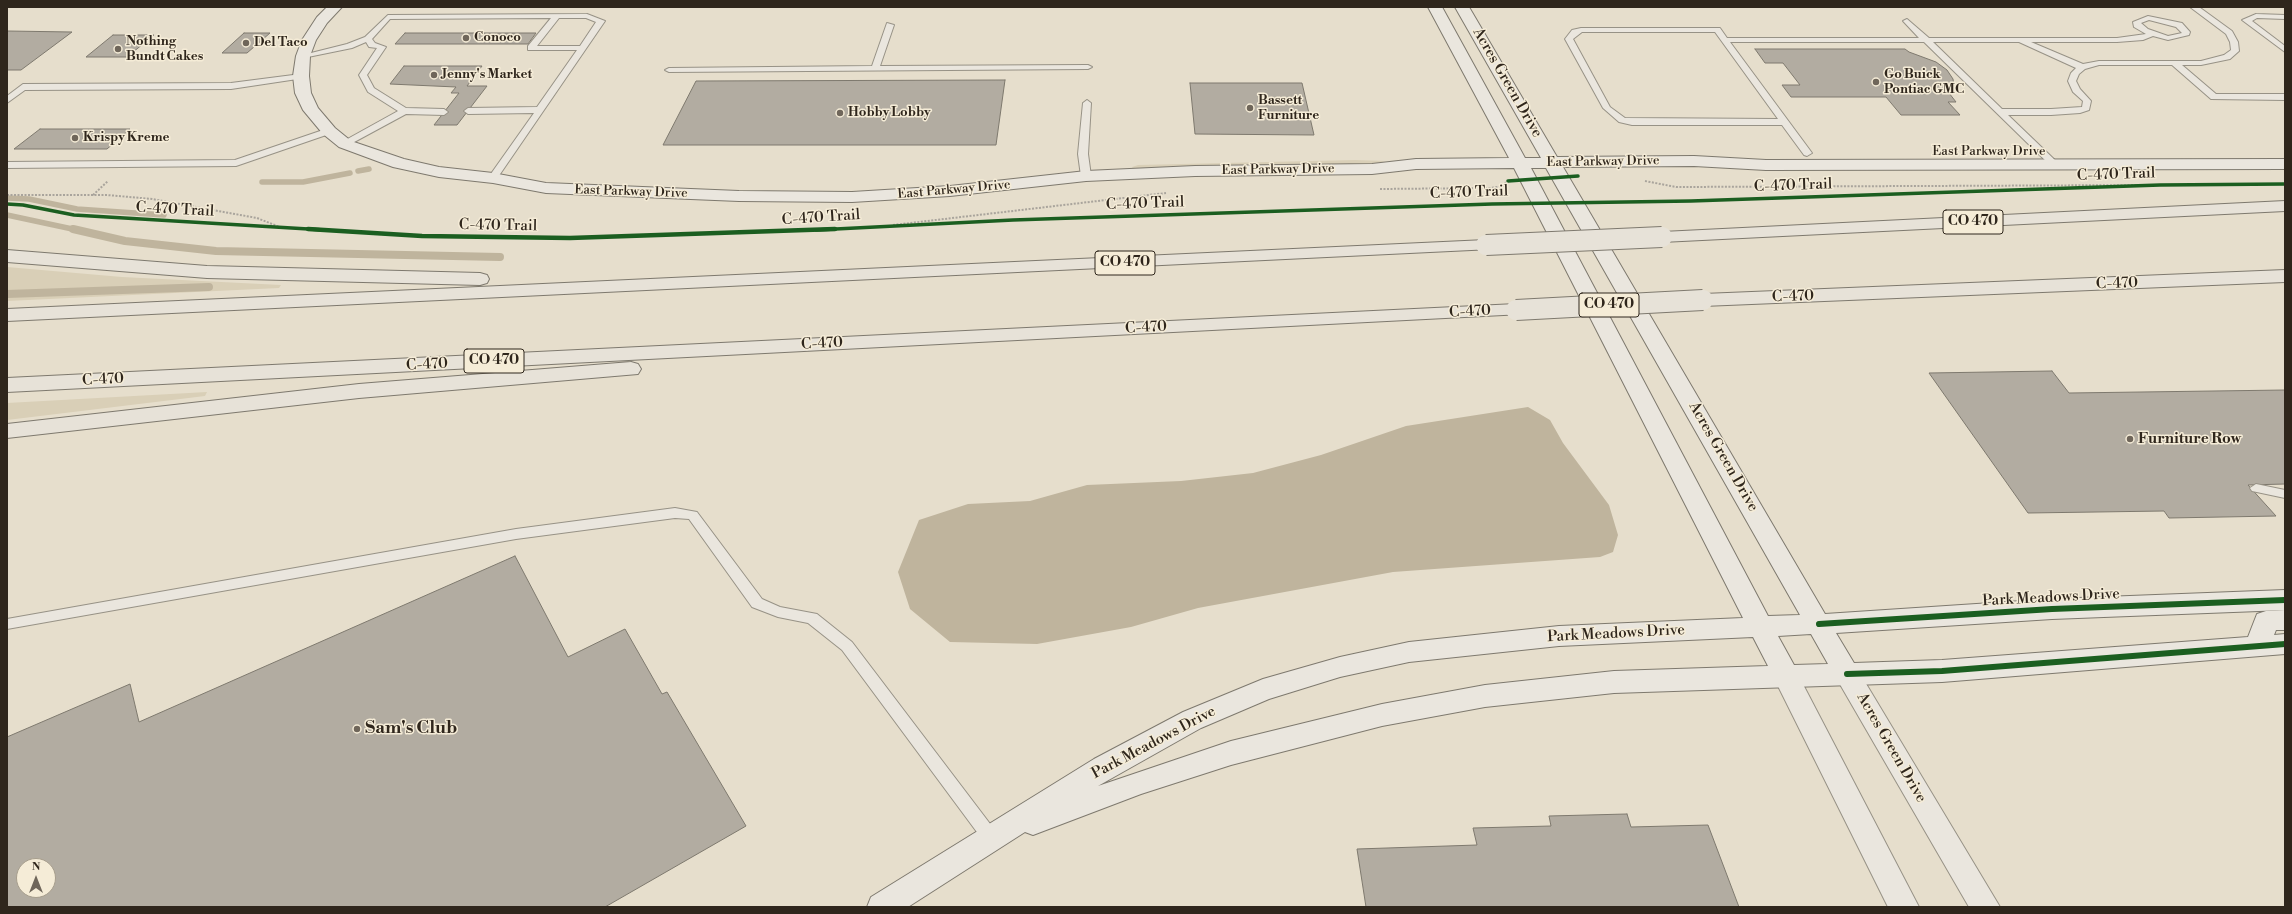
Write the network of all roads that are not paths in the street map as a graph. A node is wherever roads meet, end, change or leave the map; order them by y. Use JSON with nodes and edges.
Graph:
{"nodes":[{"id":1,"x":335,"y":7,"type":"edge"},
{"id":2,"x":1435,"y":7,"type":"edge"},
{"id":3,"x":1462,"y":7,"type":"edge"},
{"id":4,"x":2194,"y":7,"type":"edge"},
{"id":5,"x":557,"y":16,"type":"junction"},
{"id":6,"x":2285,"y":17,"type":"edge"},
{"id":7,"x":1907,"y":21,"type":"dead end"},
{"id":8,"x":890,"y":25,"type":"dead end"},
{"id":9,"x":2151,"y":34,"type":"junction"},
{"id":10,"x":368,"y":39,"type":"junction"},
{"id":11,"x":1926,"y":39,"type":"junction"},
{"id":12,"x":1724,"y":40,"type":"junction"},
{"id":13,"x":2016,"y":40,"type":"junction"},
{"id":14,"x":581,"y":48,"type":"junction"},
{"id":15,"x":2285,"y":50,"type":"edge"},
{"id":16,"x":303,"y":56,"type":"junction"},
{"id":17,"x":2174,"y":63,"type":"junction"},
{"id":18,"x":1088,"y":67,"type":"dead end"},
{"id":19,"x":2082,"y":67,"type":"junction"},
{"id":20,"x":875,"y":68,"type":"junction"},
{"id":21,"x":669,"y":70,"type":"dead end"},
{"id":22,"x":301,"y":76,"type":"junction"},
{"id":23,"x":2285,"y":97,"type":"edge"},
{"id":24,"x":7,"y":100,"type":"edge"},
{"id":25,"x":1087,"y":103,"type":"dead end"},
{"id":26,"x":540,"y":110,"type":"junction"},
{"id":27,"x":404,"y":111,"type":"junction"},
{"id":28,"x":468,"y":111,"type":"dead end"},
{"id":29,"x":444,"y":112,"type":"dead end"},
{"id":30,"x":2000,"y":112,"type":"junction"},
{"id":31,"x":1783,"y":122,"type":"junction"},
{"id":32,"x":330,"y":131,"type":"junction"},
{"id":33,"x":346,"y":144,"type":"junction"},
{"id":34,"x":2040,"y":151,"type":"junction"},
{"id":35,"x":2285,"y":151,"type":"edge"},
{"id":36,"x":1807,"y":153,"type":"junction"},
{"id":37,"x":1694,"y":160,"type":"junction"},
{"id":38,"x":1552,"y":162,"type":"junction"},
{"id":39,"x":2285,"y":164,"type":"edge"},
{"id":40,"x":7,"y":165,"type":"edge"},
{"id":41,"x":2055,"y":165,"type":"junction"},
{"id":42,"x":1086,"y":172,"type":"junction"},
{"id":43,"x":1514,"y":172,"type":"junction"},
{"id":44,"x":493,"y":178,"type":"junction"},
{"id":45,"x":2285,"y":206,"type":"edge"},
{"id":46,"x":7,"y":256,"type":"edge"},
{"id":47,"x":2285,"y":276,"type":"edge"},
{"id":48,"x":763,"y":280,"type":"junction"},
{"id":49,"x":7,"y":315,"type":"edge"},
{"id":50,"x":980,"y":336,"type":"junction"},
{"id":51,"x":7,"y":385,"type":"edge"},
{"id":52,"x":7,"y":431,"type":"edge"},
{"id":53,"x":2256,"y":488,"type":"dead end"},
{"id":54,"x":2285,"y":494,"type":"edge"},
{"id":55,"x":2285,"y":600,"type":"edge"},
{"id":56,"x":2285,"y":620,"type":"edge"},
{"id":57,"x":7,"y":624,"type":"edge"},
{"id":58,"x":1819,"y":624,"type":"junction"},
{"id":59,"x":1760,"y":626,"type":"junction"},
{"id":60,"x":2285,"y":644,"type":"edge"},
{"id":61,"x":2258,"y":646,"type":"junction"},
{"id":62,"x":1847,"y":674,"type":"junction"},
{"id":63,"x":1786,"y":676,"type":"junction"},
{"id":64,"x":991,"y":838,"type":"junction"},
{"id":65,"x":882,"y":907,"type":"edge"},
{"id":66,"x":1904,"y":907,"type":"edge"},
{"id":67,"x":1985,"y":907,"type":"edge"}],
"edges":[{"from":1,"to":16,"type":"street","name":"East Parkway Drive"},
{"from":2,"to":43,"type":"street","name":"Acres Green Drive"},
{"from":3,"to":38,"type":"street","name":"Acres Green Drive"},
{"from":4,"to":17,"type":"lane"},
{"from":5,"to":10,"type":"lane"},
{"from":5,"to":14,"type":"lane"},
{"from":5,"to":14,"type":"lane"},
{"from":6,"to":15,"type":"lane"},
{"from":7,"to":11,"type":"lane"},
{"from":8,"to":20,"type":"lane"},
{"from":9,"to":9,"type":"lane"},
{"from":9,"to":13,"type":"lane"},
{"from":10,"to":16,"type":"lane"},
{"from":10,"to":27,"type":"lane"},
{"from":11,"to":12,"type":"lane"},
{"from":11,"to":13,"type":"lane"},
{"from":11,"to":30,"type":"lane"},
{"from":12,"to":31,"type":"lane"},
{"from":12,"to":31,"type":"lane"},
{"from":13,"to":19,"type":"lane"},
{"from":14,"to":26,"type":"lane"},
{"from":16,"to":22,"type":"street","name":"East Parkway Drive"},
{"from":17,"to":19,"type":"lane"},
{"from":17,"to":23,"type":"lane"},
{"from":18,"to":20,"type":"lane"},
{"from":19,"to":30,"type":"lane"},
{"from":20,"to":21,"type":"lane"},
{"from":22,"to":24,"type":"lane"},
{"from":22,"to":32,"type":"street","name":"East Parkway Drive"},
{"from":25,"to":42,"type":"lane"},
{"from":26,"to":28,"type":"lane"},
{"from":26,"to":44,"type":"lane"},
{"from":27,"to":29,"type":"lane"},
{"from":27,"to":33,"type":"lane"},
{"from":30,"to":34,"type":"lane"},
{"from":31,"to":36,"type":"lane"},
{"from":32,"to":33,"type":"street","name":"East Parkway Drive"},
{"from":32,"to":40,"type":"lane"},
{"from":33,"to":44,"type":"street","name":"East Parkway Drive"},
{"from":34,"to":35,"type":"street","name":"East Parkway Drive"},
{"from":34,"to":36,"type":"street","name":"East Parkway Drive"},
{"from":34,"to":41,"type":"lane"},
{"from":36,"to":37,"type":"street","name":"East Parkway Drive"},
{"from":37,"to":38,"type":"street","name":"East Parkway Drive"},
{"from":37,"to":41,"type":"street","name":"East Parkway Drive"},
{"from":38,"to":43,"type":"street","name":"East Parkway Drive"},
{"from":38,"to":58,"type":"street","name":"Acres Green Drive"},
{"from":39,"to":41,"type":"street","name":"East Parkway Drive"},
{"from":42,"to":43,"type":"street","name":"East Parkway Drive"},
{"from":42,"to":44,"type":"street","name":"East Parkway Drive"},
{"from":43,"to":59,"type":"street","name":"Acres Green Drive"},
{"from":45,"to":48,"type":"highway","number":"CO 470","bridge":true},
{"from":46,"to":48,"type":"highway"},
{"from":47,"to":50,"type":"highway","name":"C-470","number":"CO 470","bridge":true},
{"from":48,"to":49,"type":"highway","number":"CO 470"},
{"from":50,"to":51,"type":"highway","name":"C-470","number":"CO 470"},
{"from":50,"to":52,"type":"highway"},
{"from":53,"to":54,"type":"lane"},
{"from":55,"to":58,"type":"street","name":"Park Meadows Drive"},
{"from":56,"to":61,"type":"street"},
{"from":57,"to":64,"type":"lane"},
{"from":58,"to":59,"type":"street","name":"Park Meadows Drive"},
{"from":58,"to":62,"type":"street","name":"Acres Green Drive"},
{"from":59,"to":63,"type":"street","name":"Acres Green Drive"},
{"from":59,"to":64,"type":"street","name":"Park Meadows Drive"},
{"from":60,"to":61,"type":"street","name":"Park Meadows Drive"},
{"from":61,"to":62,"type":"street","name":"Park Meadows Drive"},
{"from":62,"to":63,"type":"street","name":"Park Meadows Drive"},
{"from":62,"to":67,"type":"street","name":"Acres Green Drive"},
{"from":63,"to":64,"type":"street","name":"Park Meadows Drive"},
{"from":63,"to":66,"type":"street","name":"Acres Green Drive"},
{"from":64,"to":65,"type":"street","name":"Park Meadows Drive"}]}
